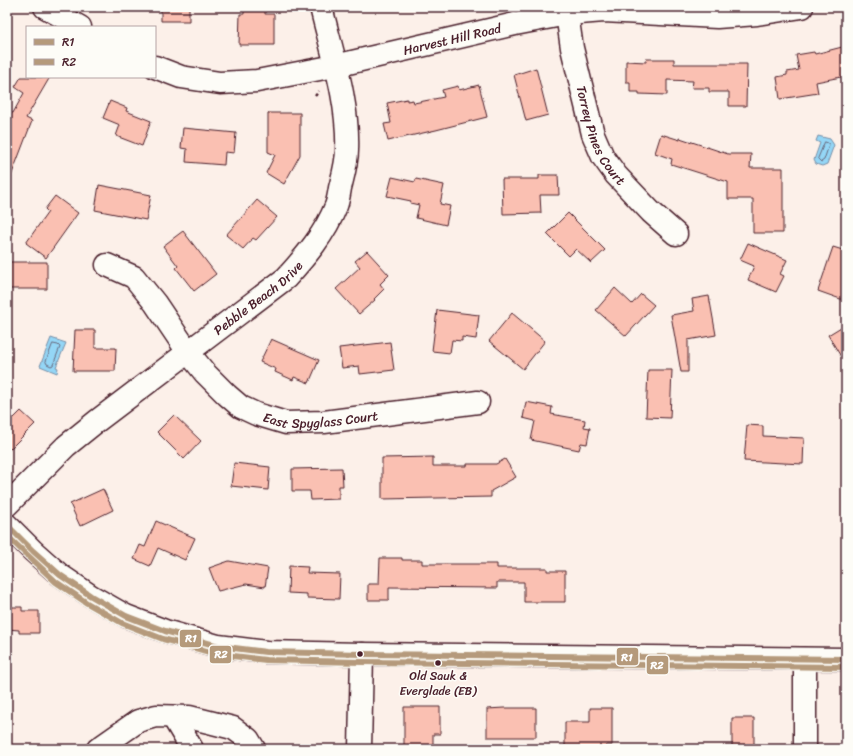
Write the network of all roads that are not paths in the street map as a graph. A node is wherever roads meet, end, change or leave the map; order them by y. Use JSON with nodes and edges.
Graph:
{"nodes":[{"id":1,"x":45,"y":7,"type":"edge"},
{"id":2,"x":321,"y":7,"type":"edge"},
{"id":3,"x":802,"y":7,"type":"edge"},
{"id":4,"x":568,"y":14,"type":"junction"},
{"id":5,"x":78,"y":26,"type":"edge"},
{"id":6,"x":335,"y":66,"type":"junction"},
{"id":7,"x":156,"y":67,"type":"edge"},
{"id":8,"x":676,"y":234,"type":"dead end"},
{"id":9,"x":107,"y":265,"type":"dead end"},
{"id":10,"x":188,"y":352,"type":"junction"},
{"id":11,"x":478,"y":402,"type":"dead end"},
{"id":12,"x":7,"y":505,"type":"edge"},
{"id":13,"x":7,"y":525,"type":"edge"},
{"id":14,"x":362,"y":654,"type":"junction"},
{"id":15,"x":805,"y":659,"type":"junction"},
{"id":16,"x":846,"y":659,"type":"edge"},
{"id":17,"x":173,"y":717,"type":"junction"},
{"id":18,"x":109,"y":746,"type":"edge"},
{"id":19,"x":192,"y":749,"type":"edge"},
{"id":20,"x":254,"y":749,"type":"edge"},
{"id":21,"x":360,"y":749,"type":"edge"},
{"id":22,"x":805,"y":749,"type":"edge"}],
"edges":[{"from":1,"to":5,"type":"street"},
{"from":2,"to":6,"type":"street","name":"Pebble Beach Drive"},
{"from":3,"to":4,"type":"street","name":"Harvest Hill Road"},
{"from":4,"to":6,"type":"street","name":"Harvest Hill Road"},
{"from":4,"to":8,"type":"street","name":"Torrey Pines Court"},
{"from":6,"to":7,"type":"street","name":"Harvest Hill Road"},
{"from":6,"to":10,"type":"street","name":"Pebble Beach Drive"},
{"from":9,"to":10,"type":"street","name":"East Spyglass Court"},
{"from":10,"to":11,"type":"street","name":"East Spyglass Court"},
{"from":10,"to":12,"type":"street","name":"Pebble Beach Drive"},
{"from":13,"to":14,"type":"street"},
{"from":14,"to":15,"type":"street"},
{"from":14,"to":21,"type":"street"},
{"from":15,"to":16,"type":"street"},
{"from":15,"to":22,"type":"street"},
{"from":17,"to":18,"type":"street"},
{"from":17,"to":19,"type":"street"},
{"from":17,"to":20,"type":"street"}]}
